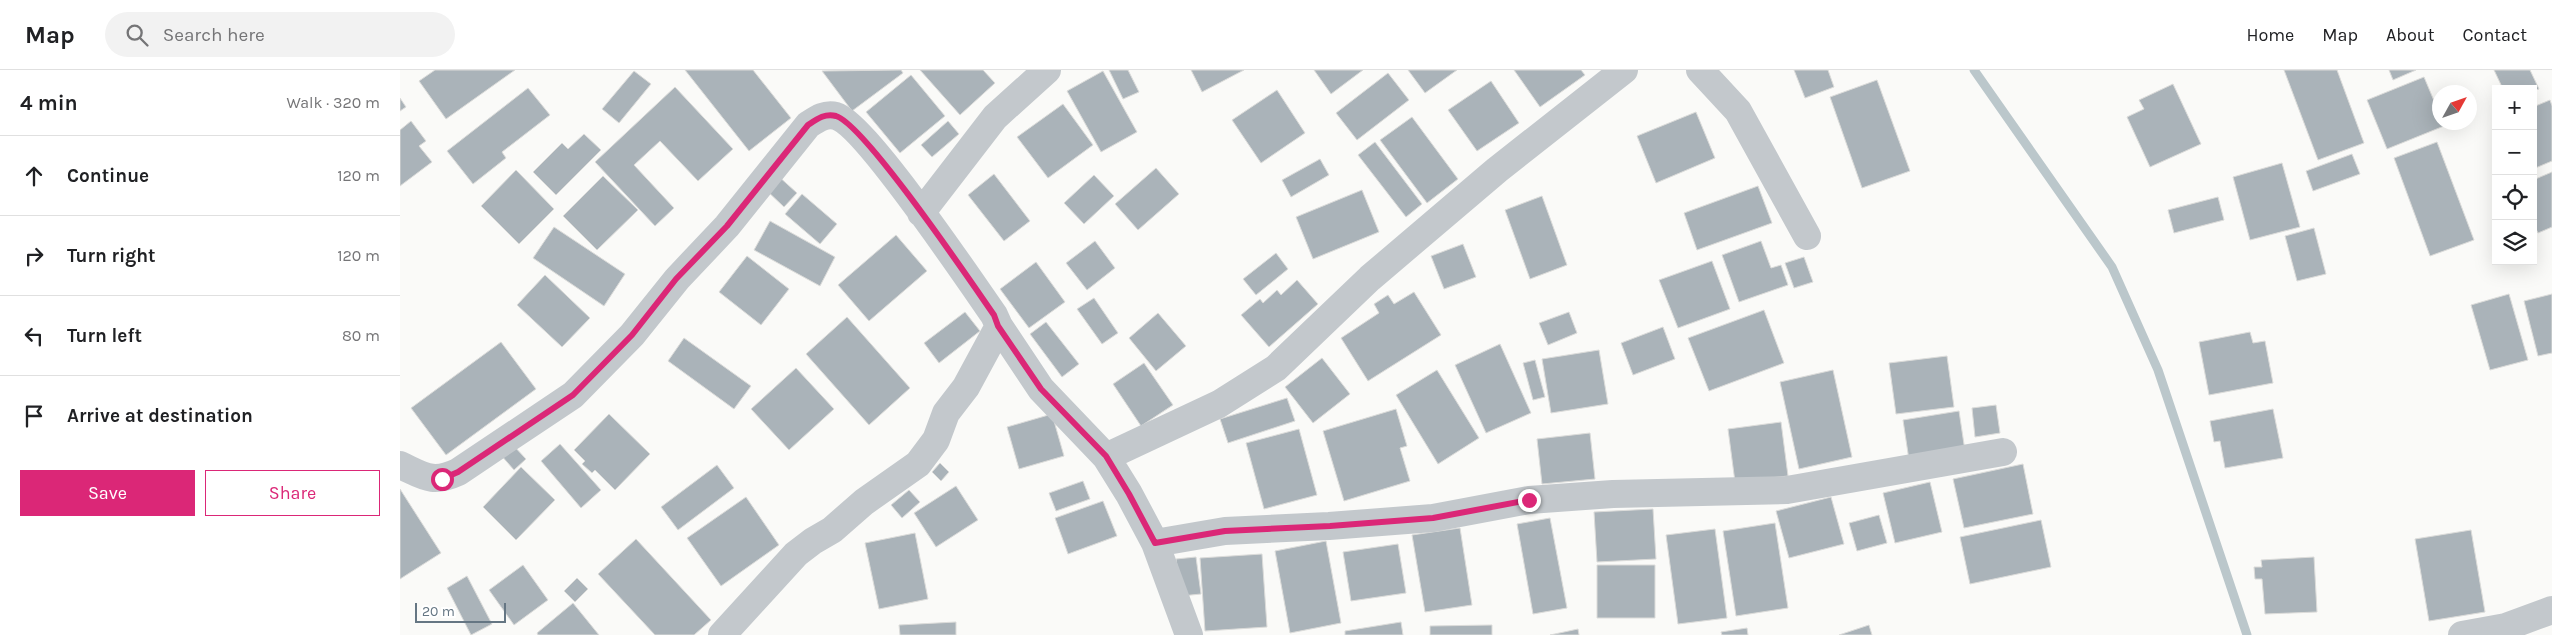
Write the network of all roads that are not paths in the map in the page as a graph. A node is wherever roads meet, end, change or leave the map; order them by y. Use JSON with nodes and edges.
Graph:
{"nodes":[{"id":1,"x":1047,"y":70,"type":"edge"},
{"id":2,"x":1624,"y":70,"type":"edge"},
{"id":3,"x":1700,"y":70,"type":"edge"},
{"id":4,"x":921,"y":213,"type":"junction"},
{"id":5,"x":1808,"y":236,"type":"dead end"},
{"id":6,"x":998,"y":326,"type":"junction"},
{"id":7,"x":2003,"y":452,"type":"dead end"},
{"id":8,"x":1106,"y":456,"type":"junction"},
{"id":9,"x":400,"y":465,"type":"edge"},
{"id":10,"x":1155,"y":543,"type":"junction"},
{"id":11,"x":2552,"y":610,"type":"edge"},
{"id":12,"x":722,"y":635,"type":"edge"},
{"id":13,"x":1189,"y":635,"type":"edge"},
{"id":14,"x":2462,"y":635,"type":"edge"}],
"edges":[{"from":1,"to":4,"type":"street"},
{"from":2,"to":8,"type":"street"},
{"from":3,"to":5,"type":"street"},
{"from":4,"to":6,"type":"street"},
{"from":4,"to":9,"type":"street"},
{"from":6,"to":8,"type":"street"},
{"from":6,"to":12,"type":"street"},
{"from":7,"to":10,"type":"street"},
{"from":8,"to":10,"type":"street"},
{"from":10,"to":13,"type":"street"},
{"from":11,"to":14,"type":"street"}]}
